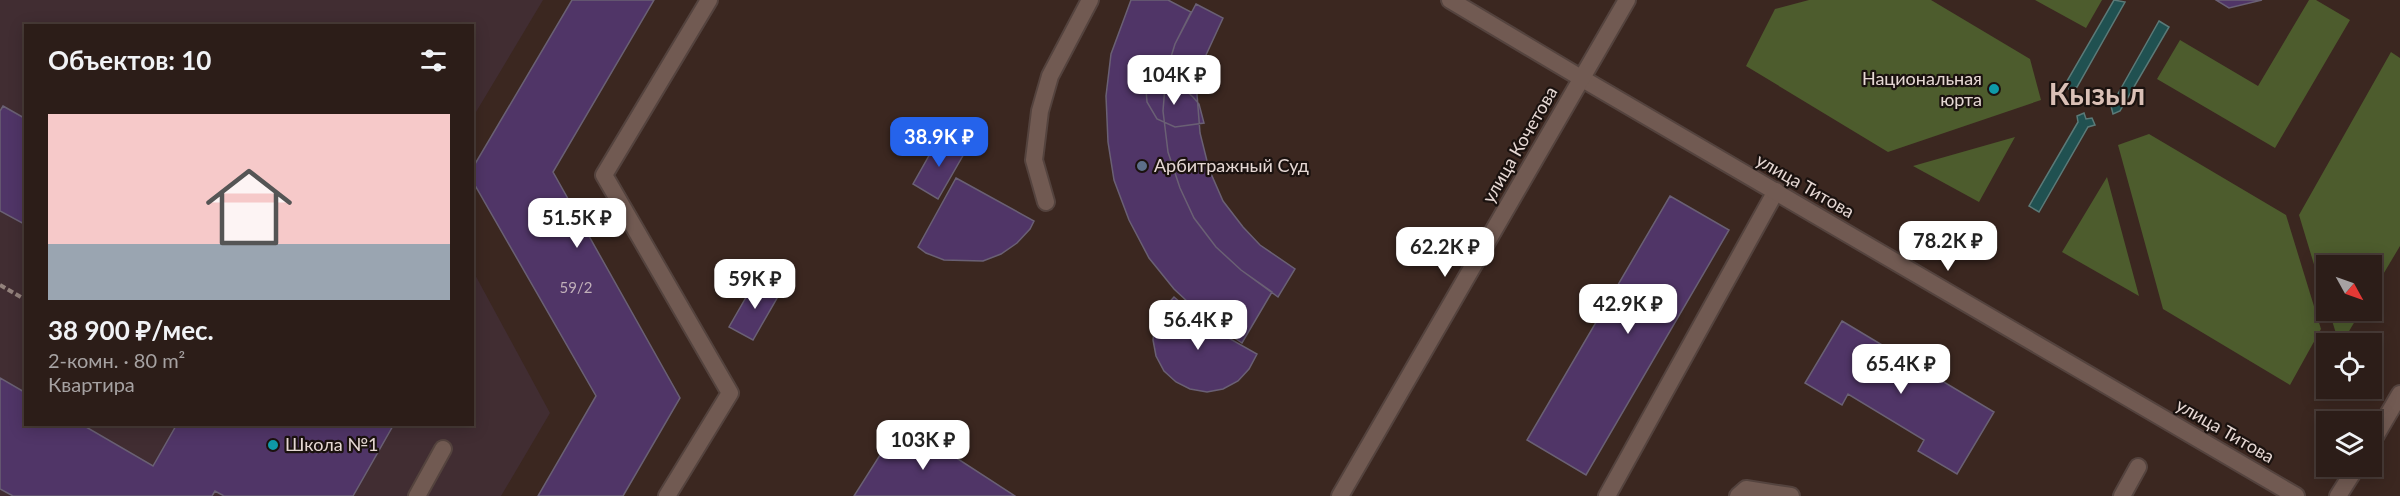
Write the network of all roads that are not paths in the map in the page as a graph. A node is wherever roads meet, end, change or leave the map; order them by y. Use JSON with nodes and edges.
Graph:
{"nodes":[{"id":1,"x":709,"y":0,"type":"edge"},
{"id":2,"x":1090,"y":0,"type":"edge"},
{"id":3,"x":1450,"y":0,"type":"edge"},
{"id":4,"x":1627,"y":0,"type":"edge"},
{"id":5,"x":1581,"y":78,"type":"junction"},
{"id":6,"x":1776,"y":191,"type":"junction"},
{"id":7,"x":1046,"y":202,"type":"dead end"},
{"id":8,"x":2400,"y":393,"type":"edge"},
{"id":9,"x":2382,"y":424,"type":"edge"},
{"id":10,"x":443,"y":449,"type":"dead end"},
{"id":11,"x":2138,"y":467,"type":"dead end"},
{"id":12,"x":2350,"y":477,"type":"edge"},
{"id":13,"x":417,"y":496,"type":"edge"},
{"id":14,"x":667,"y":496,"type":"edge"},
{"id":15,"x":1340,"y":496,"type":"edge"},
{"id":16,"x":1607,"y":496,"type":"edge"},
{"id":17,"x":1738,"y":496,"type":"edge"},
{"id":18,"x":1791,"y":496,"type":"edge"},
{"id":19,"x":2122,"y":496,"type":"edge"},
{"id":20,"x":2296,"y":496,"type":"edge"},
{"id":21,"x":2338,"y":496,"type":"edge"}],
"edges":[{"from":1,"to":14,"type":"street"},
{"from":2,"to":7,"type":"street"},
{"from":3,"to":5,"type":"street","name":"улица Титова"},
{"from":4,"to":5,"type":"street","name":"улица Кочетова"},
{"from":5,"to":6,"type":"street","name":"улица Титова"},
{"from":5,"to":15,"type":"street","name":"улица Кочетова"},
{"from":6,"to":16,"type":"street"},
{"from":6,"to":20,"type":"street","name":"улица Титова"},
{"from":8,"to":9,"type":"street"},
{"from":10,"to":13,"type":"street"},
{"from":11,"to":19,"type":"street"},
{"from":12,"to":21,"type":"street"},
{"from":17,"to":18,"type":"street"}]}
